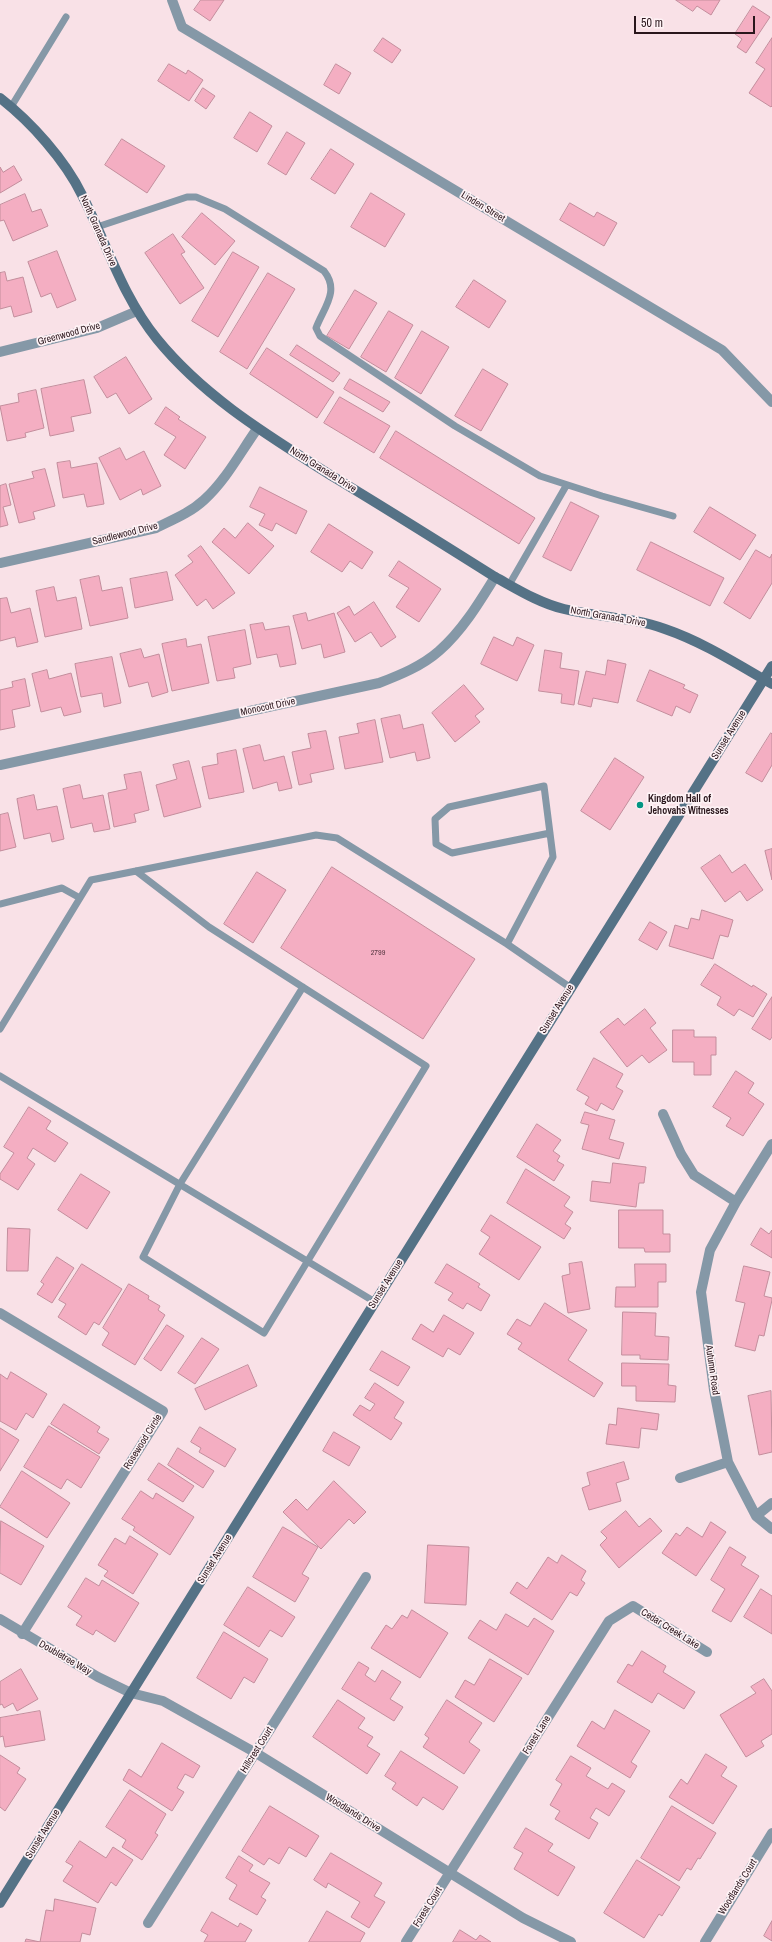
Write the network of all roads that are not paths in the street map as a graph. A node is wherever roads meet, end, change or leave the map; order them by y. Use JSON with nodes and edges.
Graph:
{"nodes":[{"id":1,"x":172,"y":0,"type":"edge"},
{"id":2,"x":66,"y":17,"type":"dead end"},
{"id":3,"x":0,"y":98,"type":"edge"},
{"id":4,"x":11,"y":107,"type":"junction"},
{"id":5,"x":97,"y":227,"type":"junction"},
{"id":6,"x":137,"y":311,"type":"junction"},
{"id":7,"x":0,"y":352,"type":"edge"},
{"id":8,"x":772,"y":402,"type":"edge"},
{"id":9,"x":257,"y":429,"type":"junction"},
{"id":10,"x":566,"y":486,"type":"junction"},
{"id":11,"x":673,"y":516,"type":"dead end"},
{"id":12,"x":0,"y":562,"type":"edge"},
{"id":13,"x":495,"y":577,"type":"junction"},
{"id":14,"x":509,"y":585,"type":"junction"},
{"id":15,"x":772,"y":666,"type":"edge"},
{"id":16,"x":768,"y":682,"type":"edge"},
{"id":17,"x":0,"y":765,"type":"edge"},
{"id":18,"x":550,"y":833,"type":"junction"},
{"id":19,"x":136,"y":871,"type":"junction"},
{"id":20,"x":80,"y":898,"type":"junction"},
{"id":21,"x":0,"y":904,"type":"edge"},
{"id":22,"x":507,"y":944,"type":"junction"},
{"id":23,"x":303,"y":987,"type":"junction"},
{"id":24,"x":571,"y":988,"type":"junction"},
{"id":25,"x":0,"y":1029,"type":"edge"},
{"id":26,"x":0,"y":1076,"type":"edge"},
{"id":27,"x":663,"y":1114,"type":"dead end"},
{"id":28,"x":772,"y":1144,"type":"edge"},
{"id":29,"x":180,"y":1184,"type":"junction"},
{"id":30,"x":736,"y":1202,"type":"junction"},
{"id":31,"x":307,"y":1261,"type":"junction"},
{"id":32,"x":375,"y":1302,"type":"junction"},
{"id":33,"x":0,"y":1313,"type":"edge"},
{"id":34,"x":728,"y":1462,"type":"junction"},
{"id":35,"x":680,"y":1478,"type":"dead end"},
{"id":36,"x":772,"y":1503,"type":"edge"},
{"id":37,"x":756,"y":1516,"type":"junction"},
{"id":38,"x":772,"y":1529,"type":"edge"},
{"id":39,"x":366,"y":1577,"type":"dead end"},
{"id":40,"x":633,"y":1606,"type":"joint"},
{"id":41,"x":0,"y":1619,"type":"edge"},
{"id":42,"x":22,"y":1634,"type":"junction"},
{"id":43,"x":707,"y":1652,"type":"dead end"},
{"id":44,"x":131,"y":1693,"type":"junction"},
{"id":45,"x":256,"y":1753,"type":"junction"},
{"id":46,"x":772,"y":1833,"type":"edge"},
{"id":47,"x":450,"y":1873,"type":"junction"},
{"id":48,"x":0,"y":1903,"type":"edge"},
{"id":49,"x":148,"y":1923,"type":"dead end"},
{"id":50,"x":406,"y":1942,"type":"edge"},
{"id":51,"x":571,"y":1942,"type":"edge"},
{"id":52,"x":705,"y":1942,"type":"edge"}],
"edges":[{"from":1,"to":8,"type":"street","name":"Linden Street"},
{"from":2,"to":4,"type":"lane"},
{"from":3,"to":4,"type":"main road","name":"North Granada Drive"},
{"from":4,"to":5,"type":"main road","name":"North Granada Drive"},
{"from":5,"to":6,"type":"main road","name":"North Granada Drive"},
{"from":5,"to":10,"type":"lane"},
{"from":6,"to":7,"type":"street","name":"Greenwood Drive"},
{"from":6,"to":9,"type":"main road","name":"North Granada Drive"},
{"from":9,"to":12,"type":"street","name":"Sandlewood Drive"},
{"from":9,"to":13,"type":"main road","name":"North Granada Drive"},
{"from":10,"to":11,"type":"lane"},
{"from":10,"to":14,"type":"lane"},
{"from":13,"to":14,"type":"main road","name":"North Granada Drive"},
{"from":13,"to":17,"type":"street","name":"Monocott Drive"},
{"from":14,"to":16,"type":"main road","name":"North Granada Drive"},
{"from":15,"to":16,"type":"main road","name":"Sunset Avenue"},
{"from":16,"to":24,"type":"main road","name":"Sunset Avenue"},
{"from":18,"to":18,"type":"lane"},
{"from":18,"to":22,"type":"lane"},
{"from":19,"to":20,"type":"lane"},
{"from":19,"to":22,"type":"lane"},
{"from":19,"to":23,"type":"lane"},
{"from":20,"to":21,"type":"lane"},
{"from":20,"to":25,"type":"lane"},
{"from":22,"to":24,"type":"lane"},
{"from":23,"to":29,"type":"lane"},
{"from":23,"to":31,"type":"lane"},
{"from":24,"to":32,"type":"main road","name":"Sunset Avenue"},
{"from":26,"to":29,"type":"lane"},
{"from":27,"to":30,"type":"street"},
{"from":28,"to":30,"type":"street","name":"Autumn Road"},
{"from":29,"to":31,"type":"lane"},
{"from":29,"to":31,"type":"lane"},
{"from":30,"to":34,"type":"street","name":"Autumn Road"},
{"from":31,"to":32,"type":"lane"},
{"from":32,"to":44,"type":"main road","name":"Sunset Avenue"},
{"from":33,"to":42,"type":"street","name":"Rosewood Circle"},
{"from":34,"to":35,"type":"street"},
{"from":34,"to":37,"type":"street","name":"Autumn Road"},
{"from":36,"to":37,"type":"street"},
{"from":37,"to":38,"type":"street","name":"Autumn Road"},
{"from":39,"to":45,"type":"street","name":"Hillcrest Court"},
{"from":40,"to":43,"type":"street","name":"Cedar Creek Lake"},
{"from":40,"to":47,"type":"street","name":"Forest Lane"},
{"from":41,"to":42,"type":"street","name":"Doubletree Way"},
{"from":42,"to":44,"type":"street","name":"Doubletree Way"},
{"from":44,"to":45,"type":"street","name":"Woodlands Drive"},
{"from":44,"to":48,"type":"main road","name":"Sunset Avenue"},
{"from":45,"to":47,"type":"street","name":"Woodlands Drive"},
{"from":45,"to":49,"type":"street","name":"Hillcrest Court"},
{"from":46,"to":52,"type":"street","name":"Woodlands Court"},
{"from":47,"to":50,"type":"street","name":"Forest Court"},
{"from":47,"to":51,"type":"street","name":"Woodlands Drive"}]}
